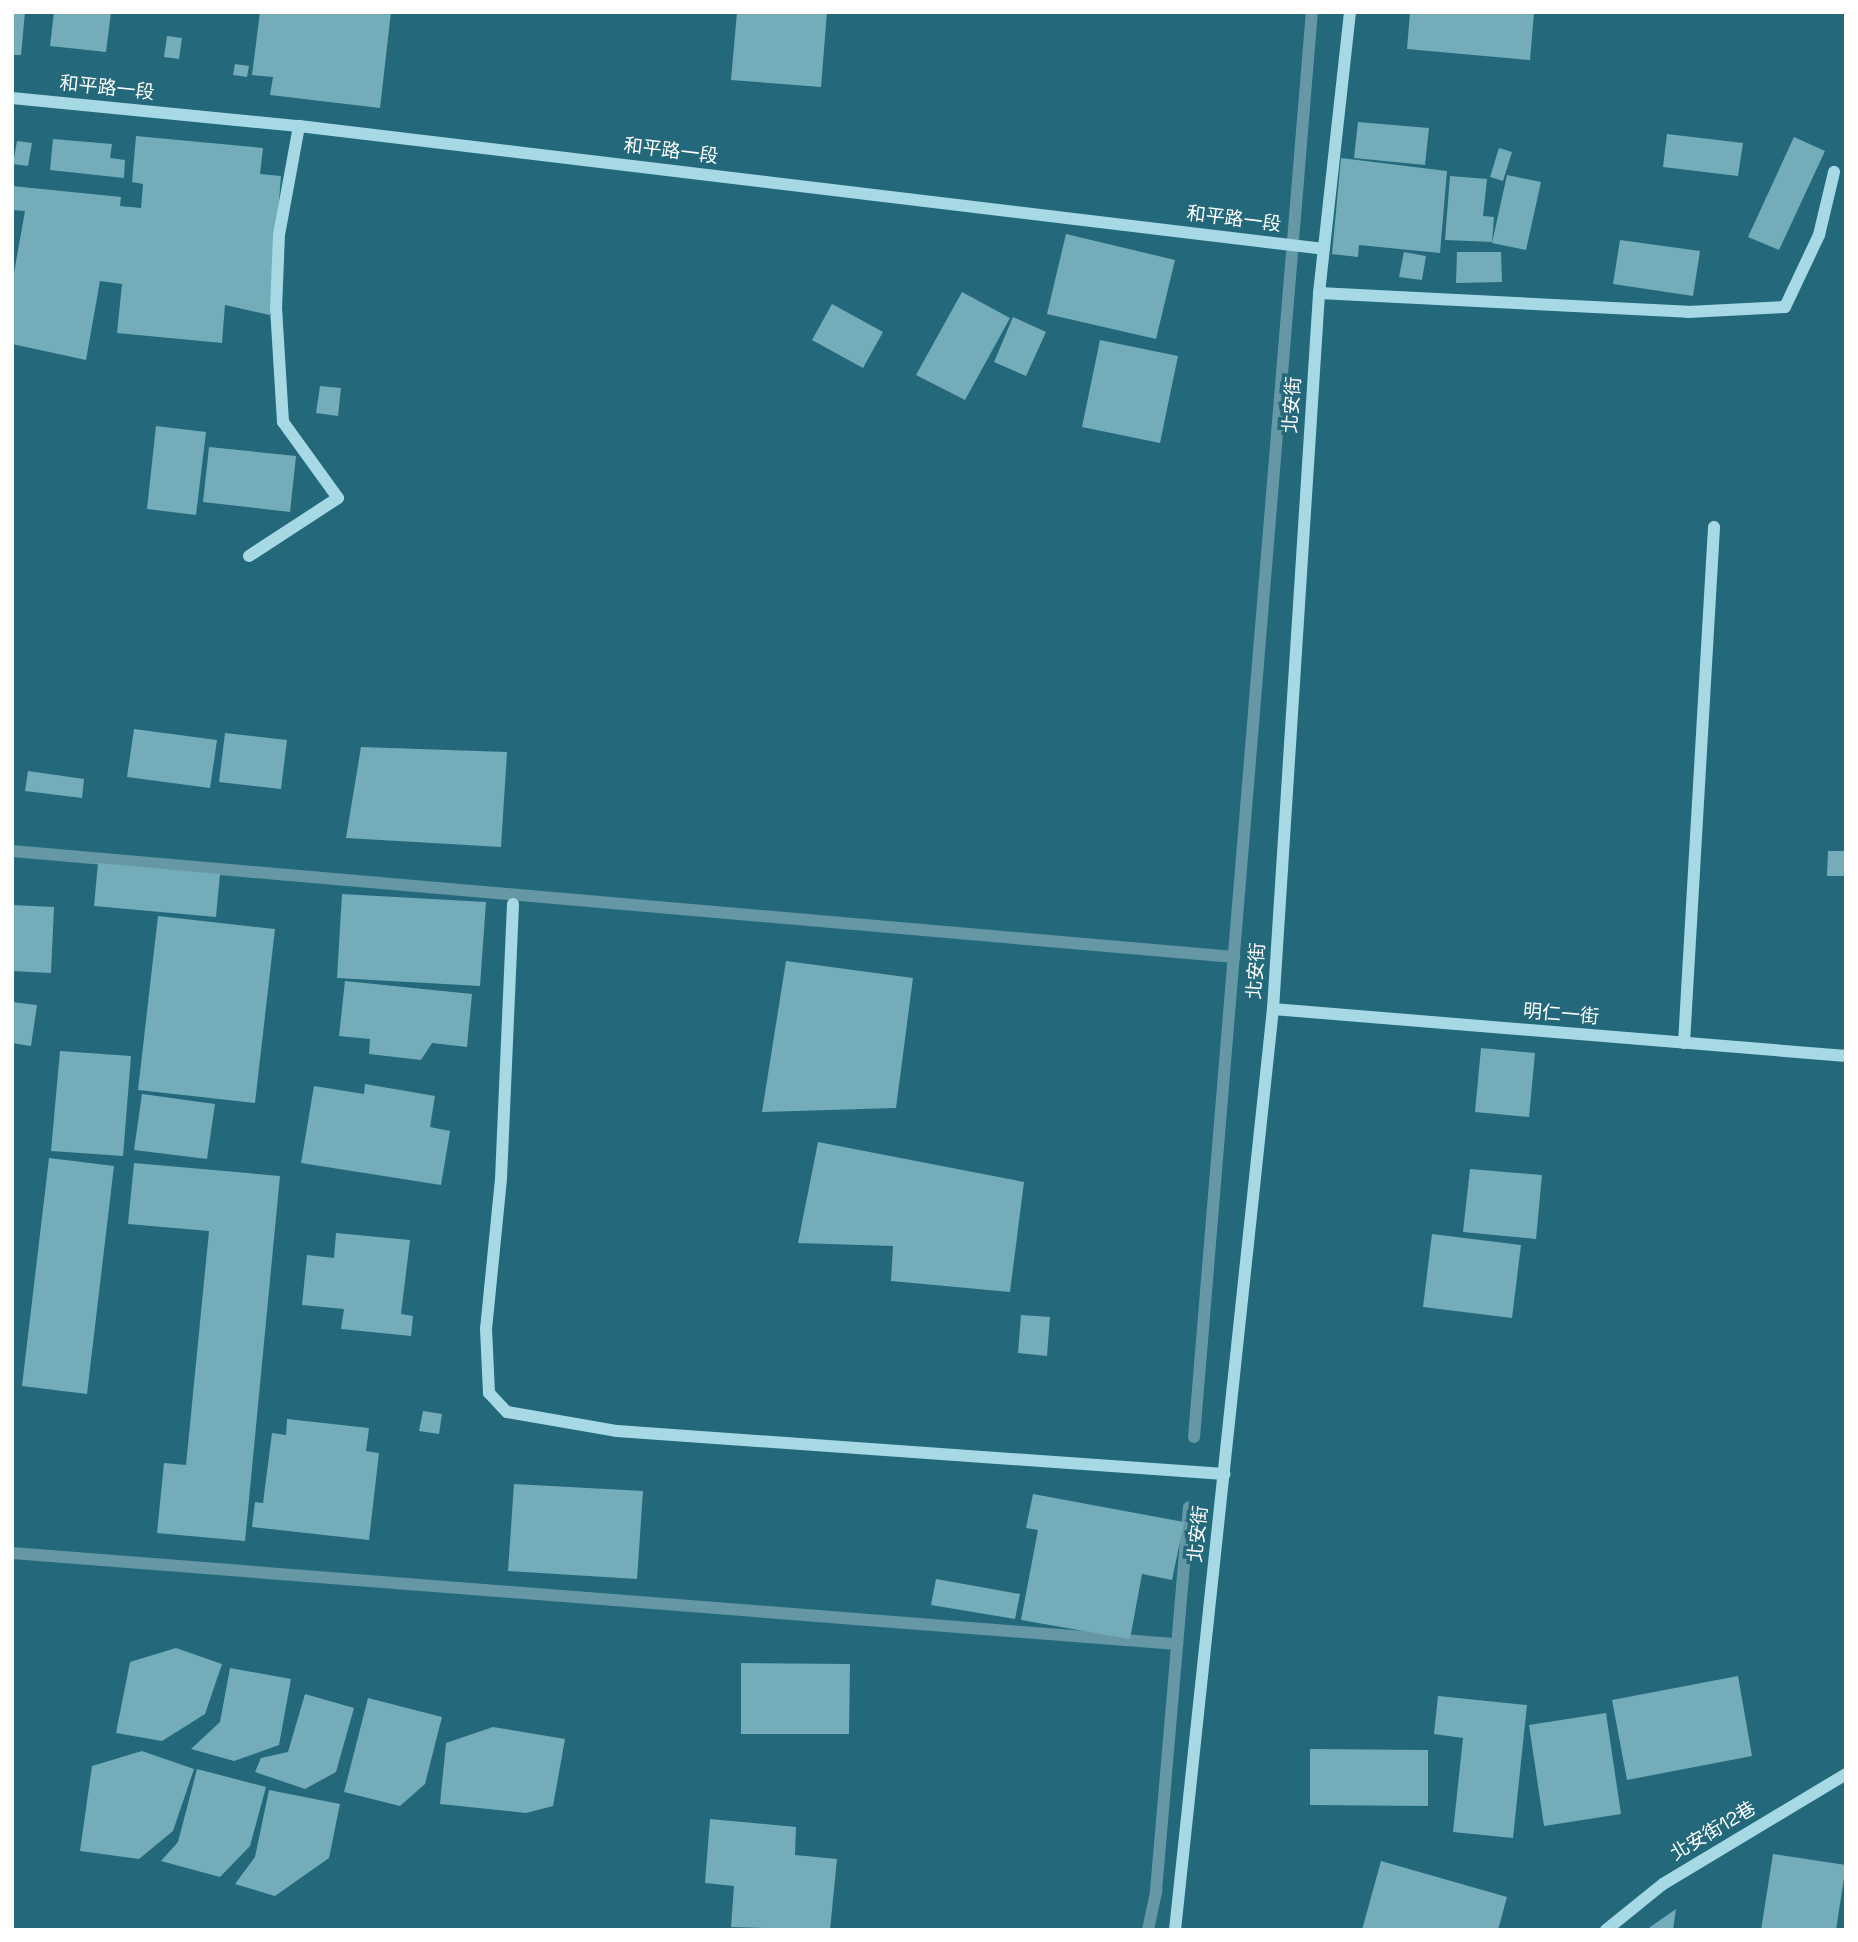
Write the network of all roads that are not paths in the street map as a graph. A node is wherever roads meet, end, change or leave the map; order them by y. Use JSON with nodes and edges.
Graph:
{"nodes":[{"id":1,"x":1350,"y":12,"type":"edge"},
{"id":2,"x":12,"y":98,"type":"edge"},
{"id":3,"x":299,"y":126,"type":"junction"},
{"id":4,"x":1834,"y":172,"type":"dead end"},
{"id":5,"x":1324,"y":249,"type":"junction"},
{"id":6,"x":1319,"y":293,"type":"junction"},
{"id":7,"x":1714,"y":527,"type":"dead end"},
{"id":8,"x":250,"y":556,"type":"dead end"},
{"id":9,"x":513,"y":904,"type":"dead end"},
{"id":10,"x":1273,"y":1009,"type":"junction"},
{"id":11,"x":1684,"y":1043,"type":"junction"},
{"id":12,"x":1846,"y":1056,"type":"edge"},
{"id":13,"x":1224,"y":1474,"type":"junction"},
{"id":14,"x":1846,"y":1774,"type":"edge"},
{"id":15,"x":1175,"y":1930,"type":"edge"},
{"id":16,"x":1606,"y":1930,"type":"edge"}],
"edges":[{"from":1,"to":5,"type":"street","name":"北安街"},
{"from":2,"to":3,"type":"street","name":"和平路一段"},
{"from":3,"to":5,"type":"street","name":"和平路一段"},
{"from":3,"to":8,"type":"street"},
{"from":4,"to":6,"type":"street"},
{"from":5,"to":6,"type":"street","name":"北安街"},
{"from":6,"to":10,"type":"street","name":"北安街"},
{"from":7,"to":11,"type":"street"},
{"from":9,"to":13,"type":"street"},
{"from":10,"to":11,"type":"street","name":"明仁一街"},
{"from":10,"to":13,"type":"street","name":"北安街"},
{"from":11,"to":12,"type":"street","name":"明仁一街"},
{"from":13,"to":15,"type":"street","name":"北安街"},
{"from":14,"to":16,"type":"street","name":"北安街12巷"}]}
